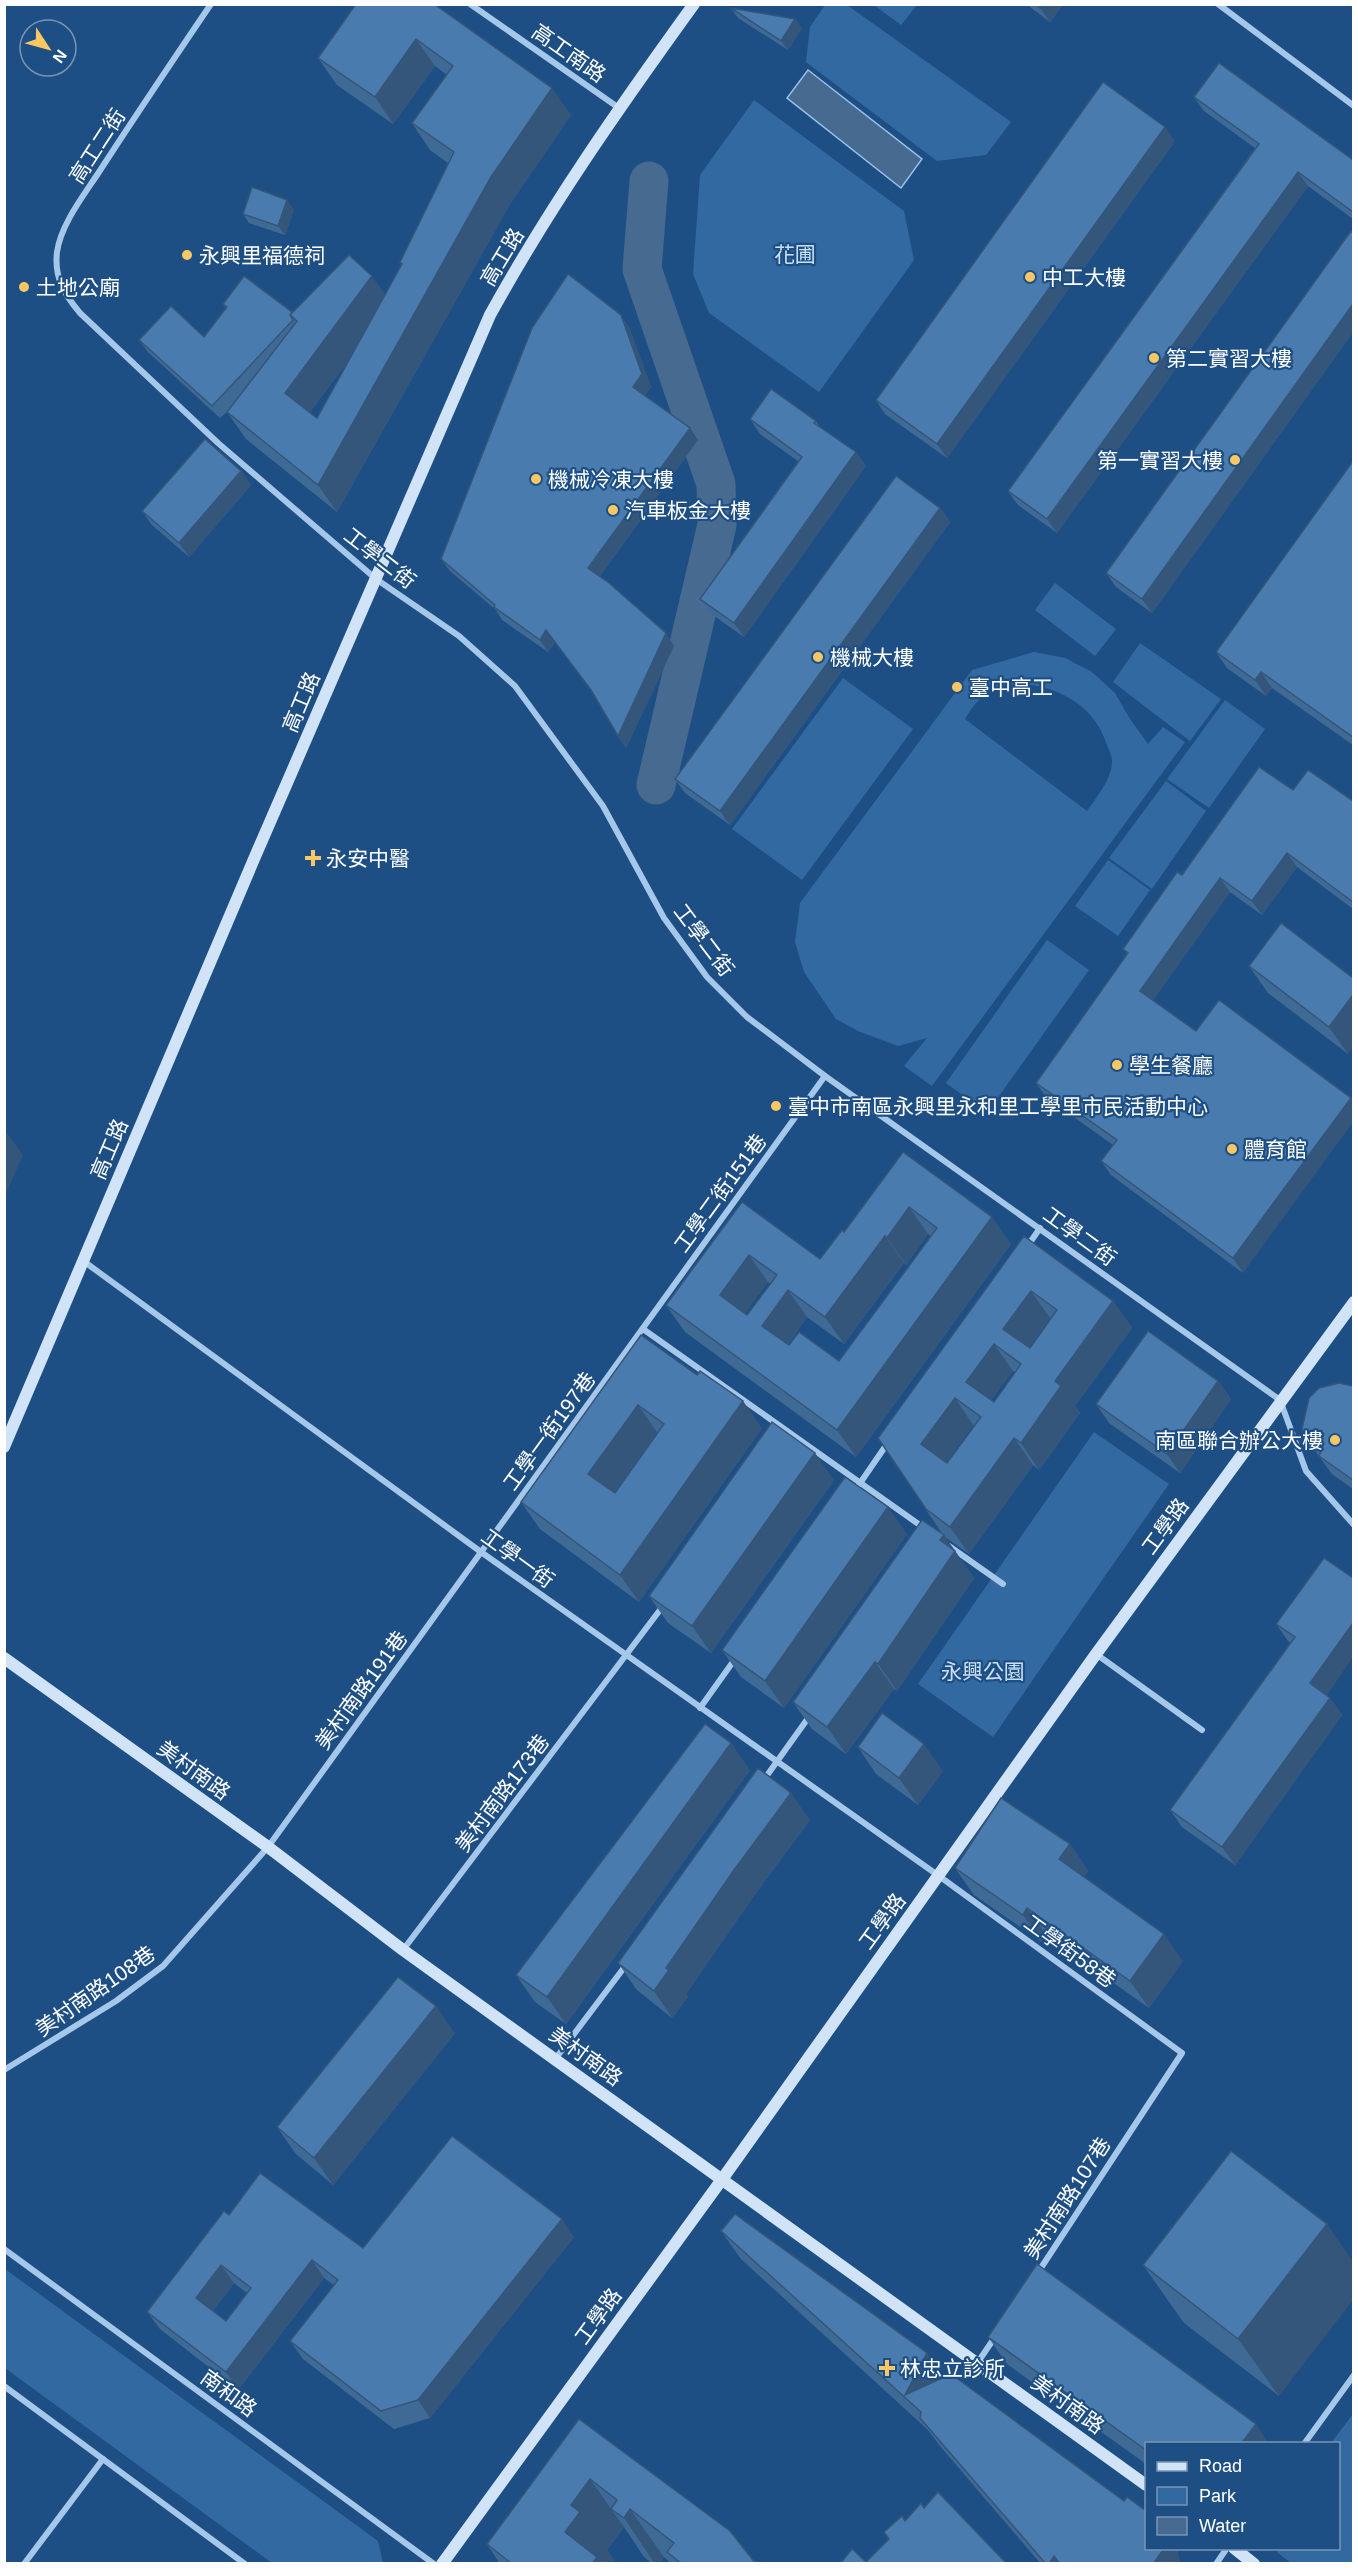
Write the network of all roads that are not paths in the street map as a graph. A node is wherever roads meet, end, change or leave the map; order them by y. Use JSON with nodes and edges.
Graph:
{"nodes":[{"id":1,"x":211,"y":4,"type":"edge"},
{"id":2,"x":470,"y":4,"type":"edge"},
{"id":3,"x":694,"y":4,"type":"edge"},
{"id":4,"x":1218,"y":4,"type":"edge"},
{"id":5,"x":1353,"y":106,"type":"edge"},
{"id":6,"x":619,"y":108,"type":"junction"},
{"id":7,"x":80,"y":313,"type":"joint"},
{"id":8,"x":376,"y":579,"type":"junction"},
{"id":9,"x":825,"y":1076,"type":"junction"},
{"id":10,"x":1040,"y":1228,"type":"junction"},
{"id":11,"x":1020,"y":1258,"type":"edge"},
{"id":12,"x":82,"y":1260,"type":"junction"},
{"id":13,"x":1353,"y":1302,"type":"edge"},
{"id":14,"x":643,"y":1329,"type":"junction"},
{"id":15,"x":1280,"y":1400,"type":"junction"},
{"id":16,"x":787,"y":1431,"type":"junction"},
{"id":17,"x":895,"y":1434,"type":"edge"},
{"id":18,"x":780,"y":1440,"type":"edge"},
{"id":19,"x":4,"y":1448,"type":"edge"},
{"id":20,"x":860,"y":1483,"type":"junction"},
{"id":21,"x":846,"y":1502,"type":"edge"},
{"id":22,"x":1353,"y":1525,"type":"edge"},
{"id":23,"x":927,"y":1530,"type":"edge"},
{"id":24,"x":946,"y":1544,"type":"edge"},
{"id":25,"x":481,"y":1552,"type":"junction"},
{"id":26,"x":1002,"y":1584,"type":"dead end"},
{"id":27,"x":669,"y":1597,"type":"edge"},
{"id":28,"x":742,"y":1649,"type":"edge"},
{"id":29,"x":1096,"y":1654,"type":"junction"},
{"id":30,"x":627,"y":1656,"type":"junction"},
{"id":31,"x":4,"y":1658,"type":"edge"},
{"id":32,"x":819,"y":1703,"type":"edge"},
{"id":33,"x":700,"y":1708,"type":"junction"},
{"id":34,"x":1202,"y":1730,"type":"dead end"},
{"id":35,"x":777,"y":1762,"type":"junction"},
{"id":36,"x":756,"y":1790,"type":"edge"},
{"id":37,"x":268,"y":1847,"type":"junction"},
{"id":38,"x":939,"y":1876,"type":"junction"},
{"id":39,"x":403,"y":1950,"type":"junction"},
{"id":40,"x":627,"y":1963,"type":"edge"},
{"id":41,"x":1182,"y":2053,"type":"joint"},
{"id":42,"x":556,"y":2058,"type":"junction"},
{"id":43,"x":4,"y":2070,"type":"edge"},
{"id":44,"x":723,"y":2178,"type":"junction"},
{"id":45,"x":4,"y":2249,"type":"edge"},
{"id":46,"x":1031,"y":2282,"type":"edge"},
{"id":47,"x":998,"y":2332,"type":"edge"},
{"id":48,"x":978,"y":2362,"type":"junction"},
{"id":49,"x":1353,"y":2375,"type":"edge"},
{"id":50,"x":4,"y":2386,"type":"edge"},
{"id":51,"x":1305,"y":2442,"type":"edge"},
{"id":52,"x":103,"y":2459,"type":"junction"},
{"id":53,"x":1145,"y":2484,"type":"edge"},
{"id":54,"x":1226,"y":2550,"type":"edge"},
{"id":55,"x":1236,"y":2550,"type":"edge"},
{"id":56,"x":24,"y":2564,"type":"edge"},
{"id":57,"x":245,"y":2564,"type":"edge"},
{"id":58,"x":434,"y":2564,"type":"edge"},
{"id":59,"x":442,"y":2564,"type":"edge"},
{"id":60,"x":1216,"y":2564,"type":"edge"},
{"id":61,"x":1254,"y":2564,"type":"edge"}],
"edges":[{"from":1,"to":7,"type":"street","name":"高工二街"},
{"from":2,"to":6,"type":"street","name":"高工南路"},
{"from":3,"to":6,"type":"street","name":"高工路"},
{"from":4,"to":5,"type":"street"},
{"from":6,"to":8,"type":"street","name":"高工路"},
{"from":7,"to":8,"type":"street","name":"工學二街"},
{"from":8,"to":9,"type":"street","name":"工學二街"},
{"from":8,"to":12,"type":"street","name":"高工路"},
{"from":9,"to":10,"type":"street","name":"工學二街"},
{"from":9,"to":14,"type":"street","name":"工學二街151巷"},
{"from":10,"to":11,"type":"street"},
{"from":10,"to":15,"type":"street","name":"工學二街"},
{"from":12,"to":19,"type":"street","name":"高工路"},
{"from":12,"to":25,"type":"street","name":"工學一街"},
{"from":13,"to":15,"type":"street","name":"工學路"},
{"from":14,"to":16,"type":"street"},
{"from":14,"to":25,"type":"street","name":"工學一街197巷"},
{"from":15,"to":22,"type":"street"},
{"from":15,"to":29,"type":"street","name":"工學路"},
{"from":16,"to":18,"type":"street"},
{"from":16,"to":20,"type":"street"},
{"from":17,"to":20,"type":"street"},
{"from":20,"to":21,"type":"street"},
{"from":20,"to":23,"type":"street"},
{"from":24,"to":26,"type":"street"},
{"from":25,"to":30,"type":"street","name":"工學一街"},
{"from":25,"to":37,"type":"street","name":"美村南路191巷"},
{"from":27,"to":30,"type":"street","name":"美村南路173巷"},
{"from":28,"to":33,"type":"street"},
{"from":29,"to":34,"type":"street"},
{"from":29,"to":38,"type":"street","name":"工學路"},
{"from":30,"to":33,"type":"street","name":"工學一街"},
{"from":30,"to":39,"type":"street","name":"美村南路173巷"},
{"from":31,"to":37,"type":"street","name":"美村南路"},
{"from":32,"to":35,"type":"street"},
{"from":33,"to":35,"type":"street","name":"工學一街"},
{"from":35,"to":36,"type":"street"},
{"from":35,"to":38,"type":"street","name":"工學一街"},
{"from":37,"to":39,"type":"street","name":"美村南路"},
{"from":37,"to":43,"type":"street","name":"美村南路108巷"},
{"from":38,"to":41,"type":"street","name":"工學街58巷"},
{"from":38,"to":44,"type":"street","name":"工學路"},
{"from":39,"to":42,"type":"street","name":"美村南路"},
{"from":40,"to":42,"type":"street"},
{"from":41,"to":46,"type":"street","name":"美村南路107巷"},
{"from":42,"to":44,"type":"street","name":"美村南路"},
{"from":44,"to":48,"type":"street","name":"美村南路"},
{"from":44,"to":59,"type":"street","name":"工學路"},
{"from":45,"to":58,"type":"street","name":"南和路"},
{"from":47,"to":48,"type":"street"},
{"from":48,"to":53,"type":"street","name":"美村南路"},
{"from":49,"to":51,"type":"street"},
{"from":50,"to":52,"type":"street"},
{"from":52,"to":56,"type":"street"},
{"from":52,"to":57,"type":"street"},
{"from":54,"to":60,"type":"street"},
{"from":55,"to":61,"type":"street"}]}
